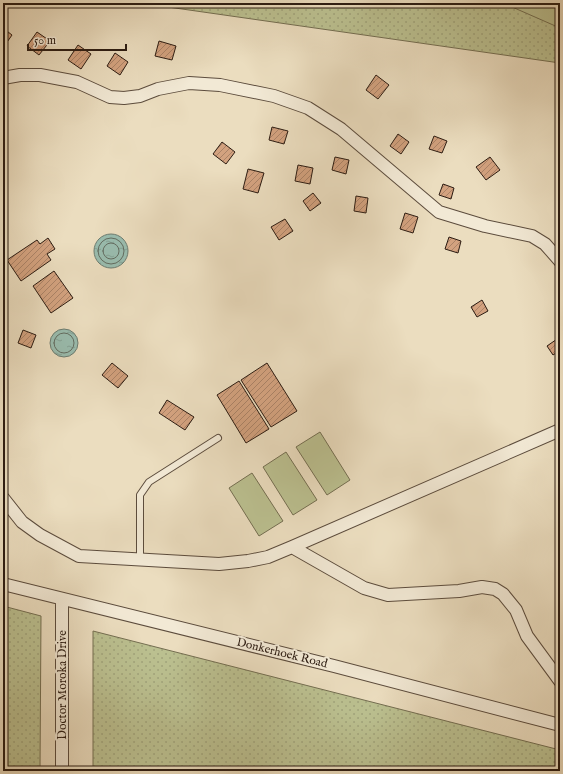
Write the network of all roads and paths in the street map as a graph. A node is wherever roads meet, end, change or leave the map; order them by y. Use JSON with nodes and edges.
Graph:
{"nodes":[{"id":1,"x":3,"y":78,"type":"edge"},
{"id":2,"x":560,"y":261,"type":"edge"},
{"id":3,"x":560,"y":430,"type":"edge"},
{"id":4,"x":218,"y":438,"type":"dead end"},
{"id":5,"x":3,"y":498,"type":"edge"},
{"id":6,"x":292,"y":547,"type":"junction"},
{"id":7,"x":140,"y":560,"type":"junction"},
{"id":8,"x":3,"y":584,"type":"edge"},
{"id":9,"x":62,"y":599,"type":"junction"},
{"id":10,"x":560,"y":681,"type":"edge"},
{"id":11,"x":560,"y":725,"type":"edge"},
{"id":12,"x":62,"y":771,"type":"edge"}],
"edges":[{"from":1,"to":2,"type":"street"},
{"from":3,"to":6,"type":"street"},
{"from":4,"to":7,"type":"lane"},
{"from":5,"to":7,"type":"street"},
{"from":6,"to":7,"type":"street"},
{"from":6,"to":10,"type":"street"},
{"from":8,"to":9,"type":"street","name":"Donkerhoek Road"},
{"from":9,"to":11,"type":"street","name":"Donkerhoek Road"},
{"from":9,"to":12,"type":"street","name":"Doctor Moroka Drive"}]}
